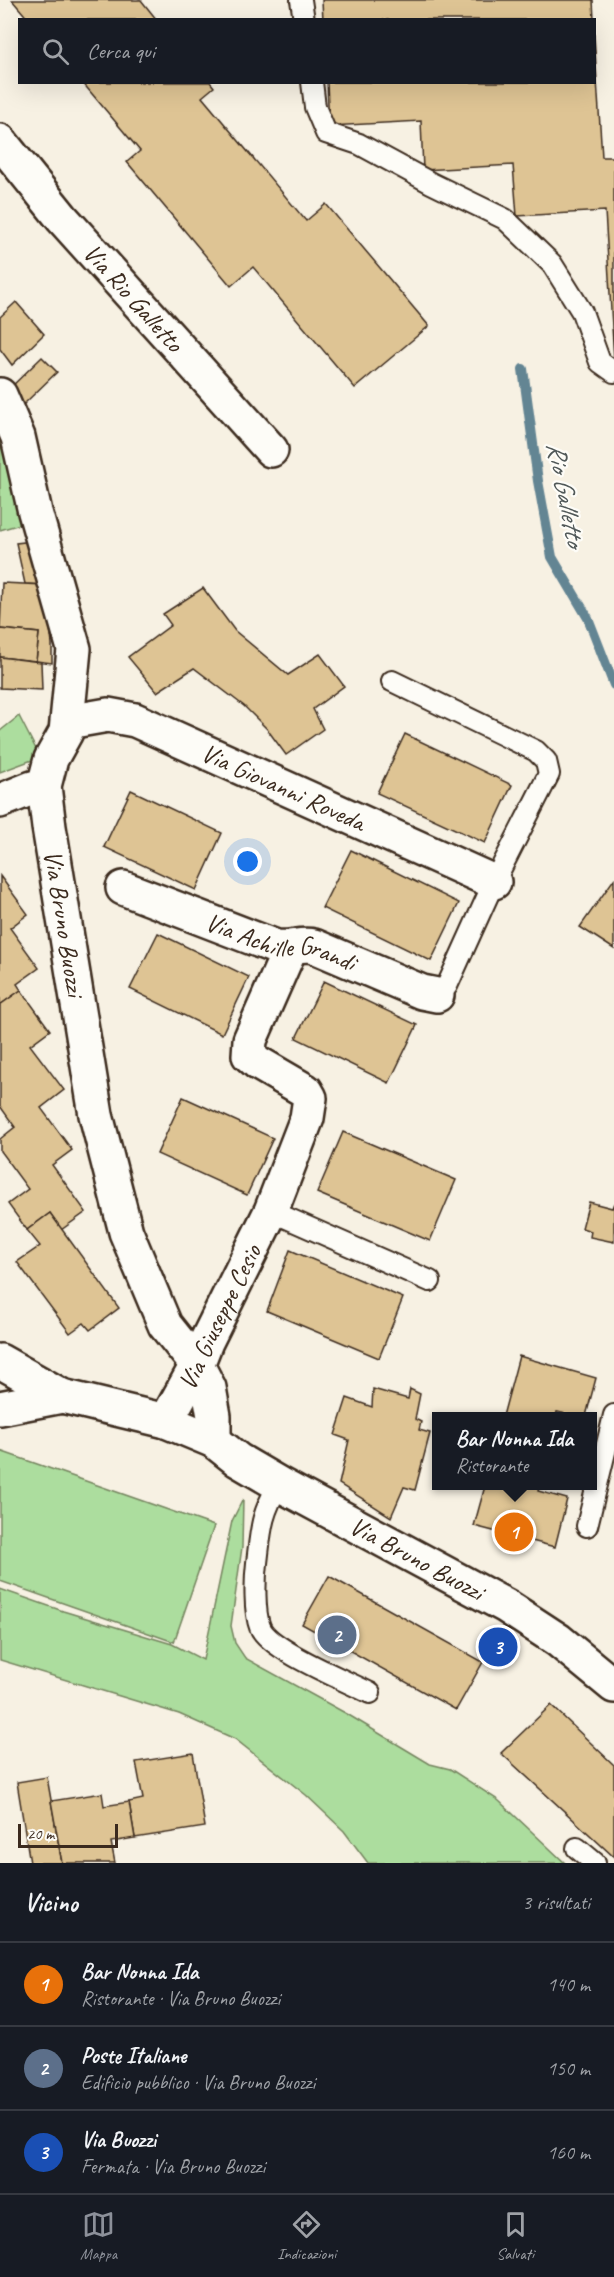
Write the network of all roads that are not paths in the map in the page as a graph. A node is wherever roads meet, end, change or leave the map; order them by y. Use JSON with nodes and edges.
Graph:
{"nodes":[{"id":1,"x":301,"y":0,"type":"edge"},
{"id":2,"x":304,"y":18,"type":"edge"},
{"id":3,"x":312,"y":84,"type":"edge"},
{"id":4,"x":0,"y":141,"type":"edge"},
{"id":5,"x":614,"y":372,"type":"edge"},
{"id":6,"x":0,"y":395,"type":"edge"},
{"id":7,"x":272,"y":450,"type":"dead end"},
{"id":8,"x":392,"y":681,"type":"dead end"},
{"id":9,"x":68,"y":722,"type":"junction"},
{"id":10,"x":44,"y":786,"type":"junction"},
{"id":11,"x":0,"y":801,"type":"edge"},
{"id":12,"x":494,"y":882,"type":"junction"},
{"id":13,"x":123,"y":888,"type":"dead end"},
{"id":14,"x":290,"y":949,"type":"junction"},
{"id":15,"x":437,"y":995,"type":"joint"},
{"id":16,"x":271,"y":1211,"type":"junction"},
{"id":17,"x":430,"y":1281,"type":"dead end"},
{"id":18,"x":0,"y":1361,"type":"edge"},
{"id":19,"x":197,"y":1365,"type":"junction"},
{"id":20,"x":63,"y":1396,"type":"junction"},
{"id":21,"x":0,"y":1408,"type":"edge"},
{"id":22,"x":614,"y":1415,"type":"edge"},
{"id":23,"x":166,"y":1421,"type":"junction"},
{"id":24,"x":214,"y":1441,"type":"junction"},
{"id":25,"x":279,"y":1484,"type":"junction"},
{"id":26,"x":597,"y":1485,"type":"edge"},
{"id":27,"x":596,"y":1490,"type":"edge"},
{"id":28,"x":587,"y":1526,"type":"dead end"},
{"id":29,"x":613,"y":1684,"type":"edge"},
{"id":30,"x":370,"y":1693,"type":"dead end"},
{"id":31,"x":577,"y":1848,"type":"dead end"},
{"id":32,"x":595,"y":1863,"type":"edge"}],
"edges":[{"from":1,"to":2,"type":"lane"},
{"from":3,"to":5,"type":"lane"},
{"from":4,"to":7,"type":"street","name":"Via Rio Galletto"},
{"from":6,"to":9,"type":"street","name":"Via Bruno Buozzi"},
{"from":8,"to":12,"type":"lane"},
{"from":9,"to":10,"type":"street","name":"Via Bruno Buozzi"},
{"from":9,"to":12,"type":"street","name":"Via Giovanni Roveda"},
{"from":10,"to":11,"type":"street"},
{"from":10,"to":19,"type":"street","name":"Via Bruno Buozzi"},
{"from":12,"to":15,"type":"lane"},
{"from":13,"to":14,"type":"street","name":"Via Achille Grandi"},
{"from":14,"to":15,"type":"street","name":"Via Achille Grandi"},
{"from":14,"to":16,"type":"street","name":"Via Giuseppe Cesio"},
{"from":16,"to":17,"type":"lane"},
{"from":16,"to":19,"type":"street","name":"Via Giuseppe Cesio"},
{"from":18,"to":20,"type":"street"},
{"from":19,"to":23,"type":"street","name":"Via Giuseppe Cesio"},
{"from":19,"to":24,"type":"street","name":"Via Bruno Buozzi"},
{"from":20,"to":21,"type":"street"},
{"from":20,"to":23,"type":"street","name":"Via Bruno Buozzi"},
{"from":22,"to":26,"type":"lane"},
{"from":23,"to":24,"type":"street","name":"Via Bruno Buozzi"},
{"from":24,"to":25,"type":"street","name":"Via Bruno Buozzi"},
{"from":25,"to":29,"type":"street","name":"Via Bruno Buozzi"},
{"from":25,"to":30,"type":"lane"},
{"from":27,"to":28,"type":"lane"},
{"from":31,"to":32,"type":"lane"}]}
